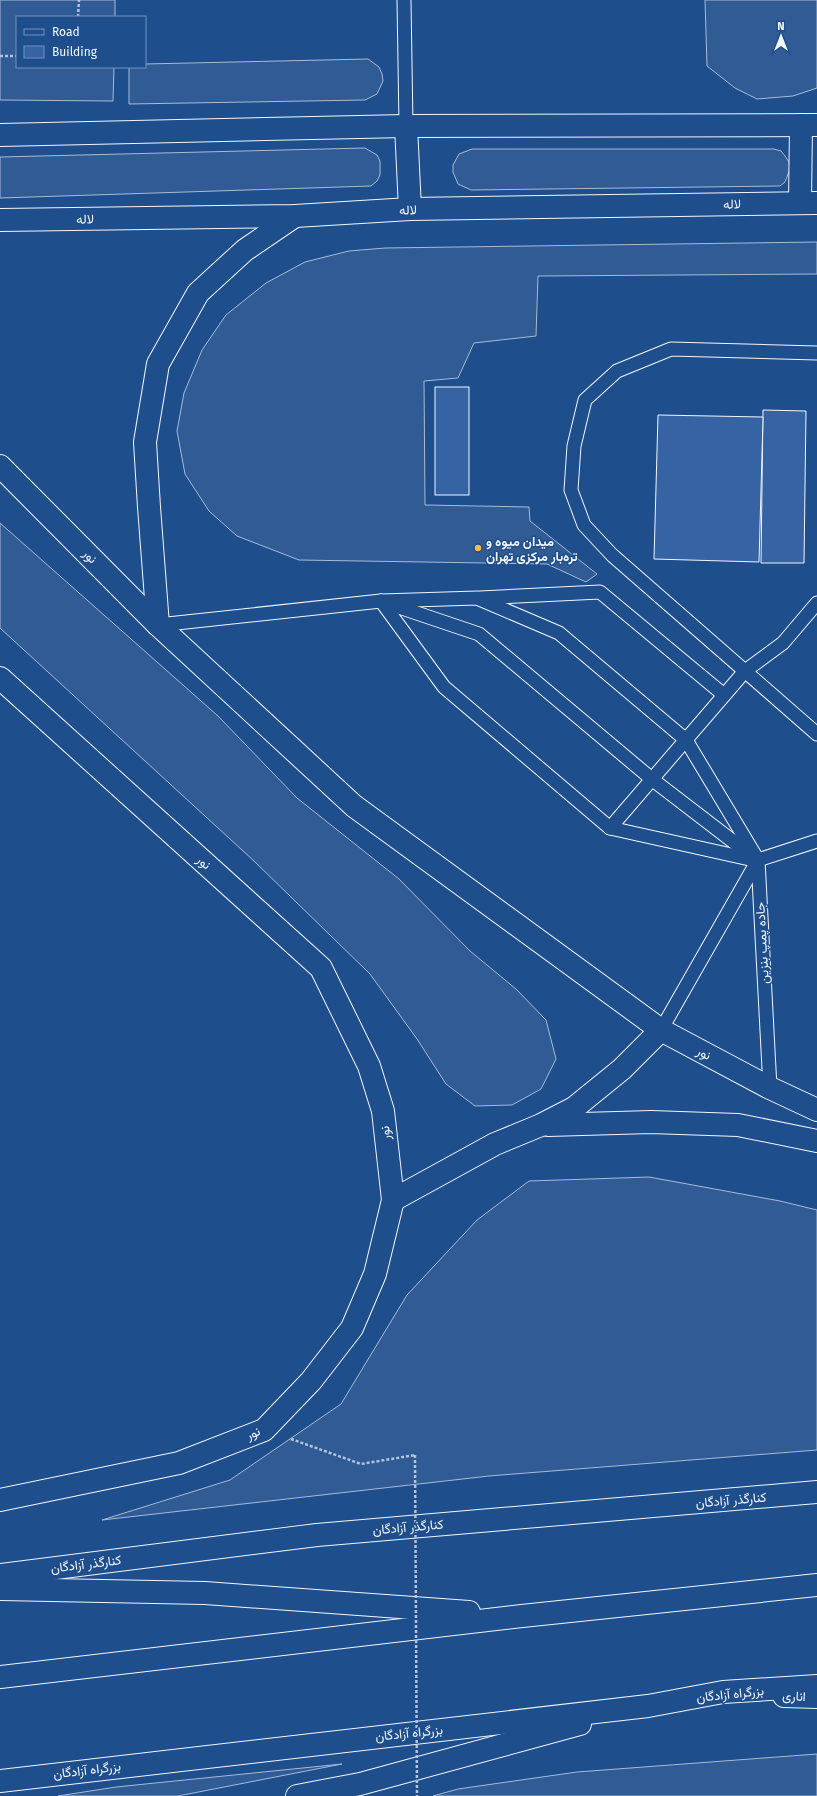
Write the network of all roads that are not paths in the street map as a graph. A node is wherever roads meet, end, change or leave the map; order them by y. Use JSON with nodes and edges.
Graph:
{"nodes":[{"id":1,"x":404,"y":0,"type":"edge"},
{"id":2,"x":812,"y":122,"type":"edge"},
{"id":3,"x":406,"y":126,"type":"junction"},
{"id":4,"x":0,"y":135,"type":"edge"},
{"id":5,"x":808,"y":203,"type":"edge"},
{"id":6,"x":410,"y":209,"type":"junction"},
{"id":7,"x":295,"y":216,"type":"junction"},
{"id":8,"x":0,"y":220,"type":"edge"},
{"id":9,"x":817,"y":353,"type":"edge"},
{"id":10,"x":0,"y":466,"type":"edge"},
{"id":11,"x":476,"y":598,"type":"junction"},
{"id":12,"x":381,"y":601,"type":"junction"},
{"id":13,"x":817,"y":603,"type":"edge"},
{"id":14,"x":158,"y":625,"type":"junction"},
{"id":15,"x":745,"y":671,"type":"junction"},
{"id":16,"x":0,"y":678,"type":"edge"},
{"id":17,"x":724,"y":696,"type":"junction"},
{"id":18,"x":817,"y":734,"type":"edge"},
{"id":19,"x":686,"y":740,"type":"junction"},
{"id":20,"x":653,"y":780,"type":"junction"},
{"id":21,"x":610,"y":828,"type":"junction"},
{"id":22,"x":817,"y":841,"type":"edge"},
{"id":23,"x":758,"y":860,"type":"junction"},
{"id":24,"x":661,"y":1030,"type":"junction"},
{"id":25,"x":770,"y":1088,"type":"junction"},
{"id":26,"x":817,"y":1110,"type":"edge"},
{"id":27,"x":541,"y":1125,"type":"junction"},
{"id":28,"x":817,"y":1141,"type":"edge"},
{"id":29,"x":393,"y":1200,"type":"junction"},
{"id":30,"x":817,"y":1492,"type":"edge"},
{"id":31,"x":0,"y":1500,"type":"edge"},
{"id":32,"x":0,"y":1576,"type":"edge"},
{"id":33,"x":817,"y":1585,"type":"edge"},
{"id":34,"x":0,"y":1589,"type":"edge"},
{"id":35,"x":522,"y":1616,"type":"junction"},
{"id":36,"x":0,"y":1677,"type":"edge"},
{"id":37,"x":817,"y":1686,"type":"edge"},
{"id":38,"x":723,"y":1692,"type":"junction"},
{"id":39,"x":817,"y":1697,"type":"edge"},
{"id":40,"x":648,"y":1706,"type":"junction"},
{"id":41,"x":0,"y":1781,"type":"edge"},
{"id":42,"x":297,"y":1796,"type":"edge"}],
"edges":[{"from":1,"to":3,"type":"lane"},
{"from":2,"to":3,"type":"main road"},
{"from":2,"to":5,"type":"main road"},
{"from":3,"to":4,"type":"main road"},
{"from":3,"to":6,"type":"main road"},
{"from":5,"to":6,"type":"main road","name":"لاله"},
{"from":6,"to":7,"type":"main road","name":"لاله"},
{"from":7,"to":8,"type":"main road","name":"لاله"},
{"from":7,"to":14,"type":"main road"},
{"from":9,"to":15,"type":"lane"},
{"from":10,"to":14,"type":"main road","name":"نور"},
{"from":11,"to":12,"type":"lane"},
{"from":11,"to":17,"type":"lane"},
{"from":11,"to":19,"type":"lane"},
{"from":12,"to":14,"type":"lane"},
{"from":12,"to":20,"type":"lane"},
{"from":12,"to":21,"type":"lane"},
{"from":13,"to":15,"type":"lane"},
{"from":14,"to":24,"type":"main road","name":"نور"},
{"from":15,"to":17,"type":"lane"},
{"from":15,"to":18,"type":"lane"},
{"from":16,"to":29,"type":"main road","name":"نور"},
{"from":17,"to":19,"type":"lane"},
{"from":19,"to":20,"type":"lane"},
{"from":19,"to":23,"type":"lane"},
{"from":20,"to":21,"type":"lane"},
{"from":20,"to":23,"type":"lane"},
{"from":21,"to":23,"type":"lane"},
{"from":22,"to":23,"type":"lane"},
{"from":23,"to":24,"type":"lane"},
{"from":23,"to":25,"type":"lane","name":"جاده پمپ بنزین"},
{"from":24,"to":25,"type":"main road","name":"نور"},
{"from":24,"to":27,"type":"main road"},
{"from":25,"to":26,"type":"main road","name":"نور"},
{"from":27,"to":28,"type":"main road"},
{"from":27,"to":29,"type":"main road"},
{"from":29,"to":31,"type":"main road","name":"نور"},
{"from":30,"to":32,"type":"main road","name":"کنارگذر آزادگان"},
{"from":33,"to":35,"type":"main road"},
{"from":34,"to":35,"type":"main road"},
{"from":35,"to":36,"type":"main road"},
{"from":37,"to":38,"type":"main road","name":"بزرگراه آزادگان"},
{"from":38,"to":39,"type":"main road","name":"اناری"},
{"from":38,"to":40,"type":"main road","name":"بزرگراه آزادگان"},
{"from":40,"to":41,"type":"main road","name":"بزرگراه آزادگان"},
{"from":40,"to":42,"type":"main road"}]}
